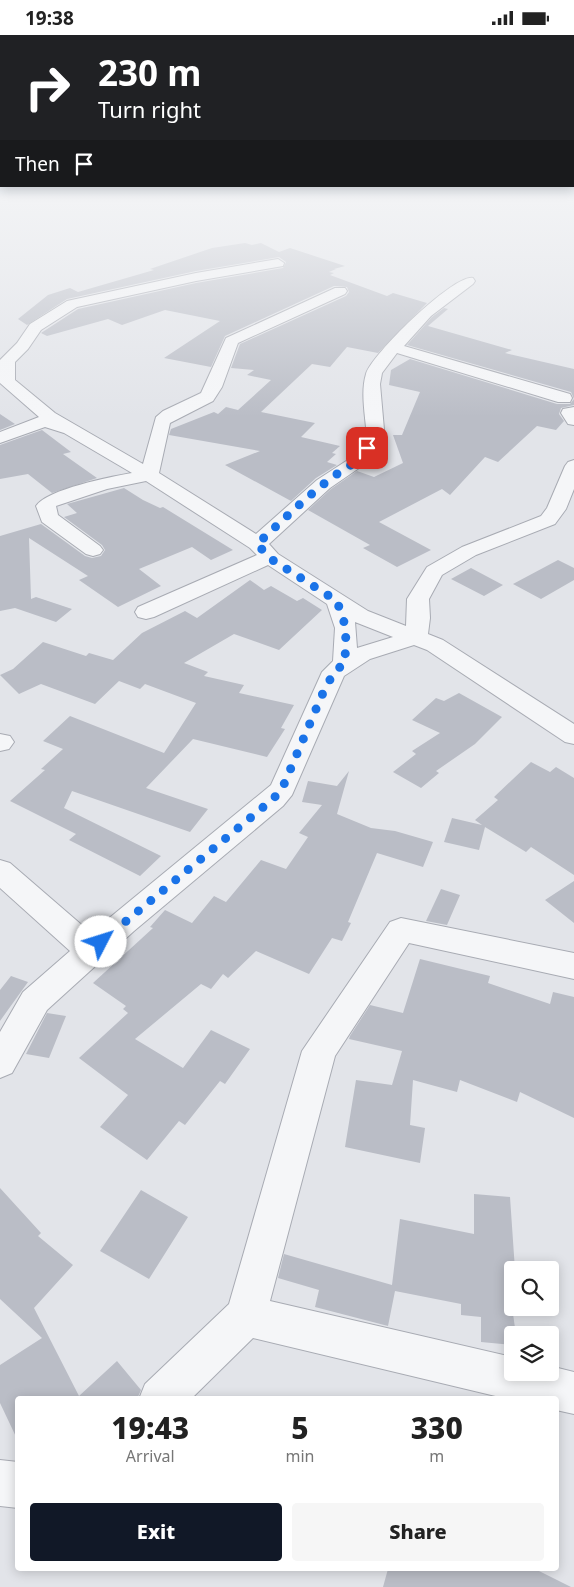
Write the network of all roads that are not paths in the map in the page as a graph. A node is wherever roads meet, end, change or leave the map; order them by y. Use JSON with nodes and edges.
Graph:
{"nodes":[{"id":1,"x":223,"y":272,"type":"edge"},
{"id":2,"x":468,"y":281,"type":"dead end"},
{"id":3,"x":340,"y":291,"type":"dead end"},
{"id":4,"x":395,"y":348,"type":"junction"},
{"id":5,"x":569,"y":400,"type":"edge"},
{"id":6,"x":574,"y":420,"type":"edge"},
{"id":7,"x":78,"y":433,"type":"junction"},
{"id":8,"x":0,"y":437,"type":"edge"},
{"id":9,"x":574,"y":466,"type":"edge"},
{"id":10,"x":149,"y":475,"type":"junction"},
{"id":11,"x":93,"y":551,"type":"dead end"},
{"id":12,"x":264,"y":551,"type":"junction"},
{"id":13,"x":337,"y":601,"type":"junction"},
{"id":14,"x":146,"y":613,"type":"dead end"},
{"id":15,"x":416,"y":637,"type":"junction"},
{"id":16,"x":345,"y":663,"type":"junction"},
{"id":17,"x":574,"y":736,"type":"edge"},
{"id":18,"x":0,"y":871,"type":"edge"},
{"id":19,"x":90,"y":951,"type":"junction"},
{"id":20,"x":574,"y":967,"type":"edge"},
{"id":21,"x":0,"y":1063,"type":"edge"},
{"id":22,"x":246,"y":1317,"type":"junction"},
{"id":23,"x":574,"y":1393,"type":"edge"},
{"id":24,"x":163,"y":1396,"type":"edge"},
{"id":25,"x":0,"y":1483,"type":"edge"},
{"id":26,"x":15,"y":1485,"type":"edge"}],
"edges":[{"from":1,"to":7,"type":"street"},
{"from":2,"to":4,"type":"street"},
{"from":3,"to":10,"type":"street"},
{"from":4,"to":5,"type":"street"},
{"from":4,"to":12,"type":"street"},
{"from":5,"to":6,"type":"street"},
{"from":7,"to":8,"type":"street"},
{"from":7,"to":10,"type":"street"},
{"from":9,"to":15,"type":"street"},
{"from":10,"to":11,"type":"street"},
{"from":10,"to":12,"type":"street"},
{"from":12,"to":13,"type":"street"},
{"from":12,"to":14,"type":"street"},
{"from":13,"to":15,"type":"street"},
{"from":13,"to":16,"type":"street"},
{"from":15,"to":16,"type":"street"},
{"from":15,"to":17,"type":"street"},
{"from":16,"to":19,"type":"street"},
{"from":18,"to":19,"type":"street"},
{"from":19,"to":21,"type":"street"},
{"from":20,"to":22,"type":"street"},
{"from":22,"to":23,"type":"street"},
{"from":22,"to":24,"type":"street"},
{"from":25,"to":26,"type":"street"}]}
